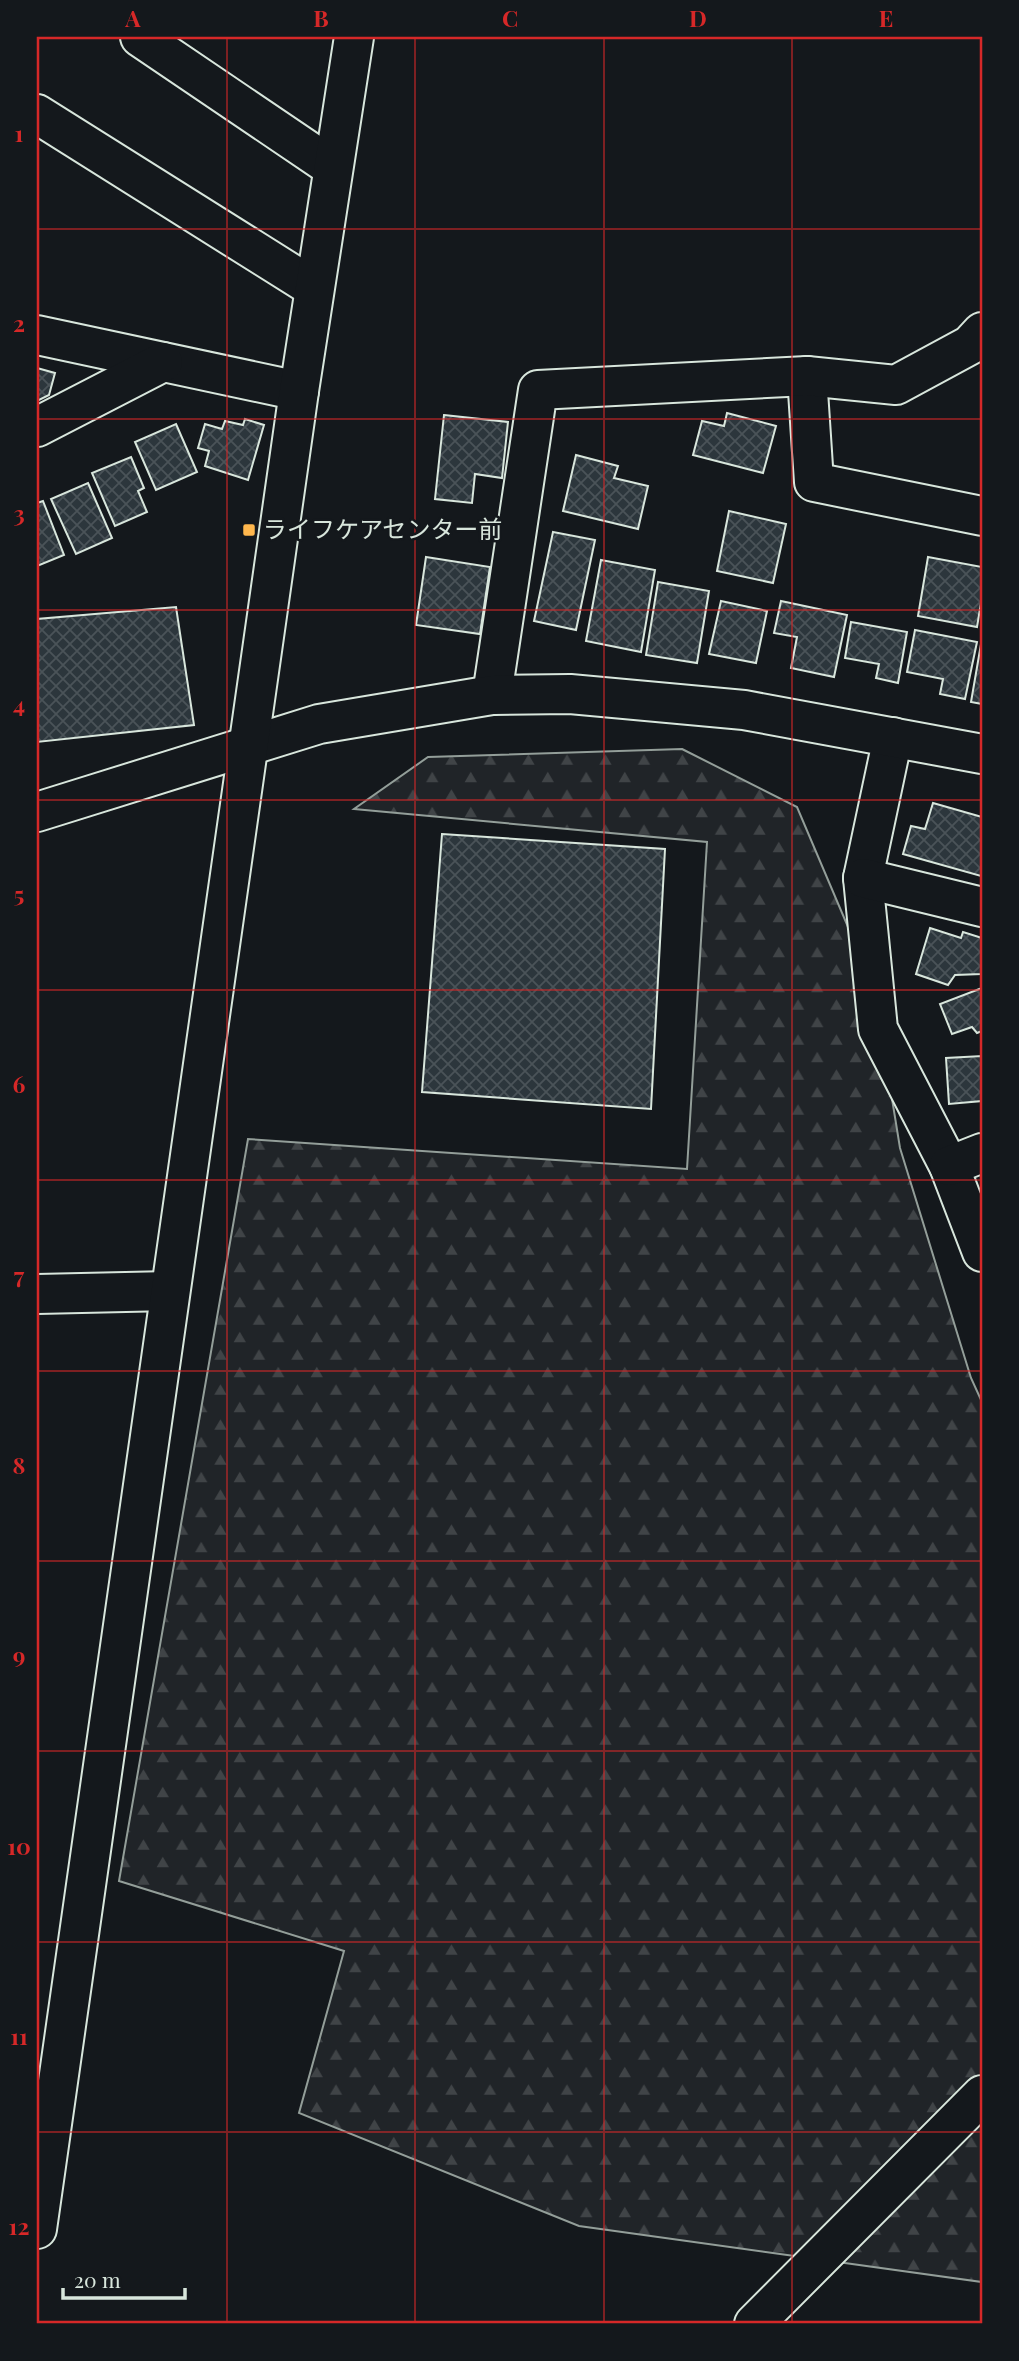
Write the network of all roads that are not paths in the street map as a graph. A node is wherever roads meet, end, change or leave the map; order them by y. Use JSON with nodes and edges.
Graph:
{"nodes":[{"id":1,"x":140,"y":37,"type":"edge"},
{"id":2,"x":354,"y":37,"type":"edge"},
{"id":3,"x":37,"y":114,"type":"edge"},
{"id":4,"x":331,"y":167,"type":"junction"},
{"id":5,"x":314,"y":288,"type":"junction"},
{"id":6,"x":982,"y":332,"type":"edge"},
{"id":7,"x":37,"y":335,"type":"edge"},
{"id":8,"x":163,"y":362,"type":"junction"},
{"id":9,"x":807,"y":376,"type":"junction"},
{"id":10,"x":299,"y":391,"type":"junction"},
{"id":11,"x":37,"y":427,"type":"edge"},
{"id":12,"x":982,"y":516,"type":"edge"},
{"id":13,"x":492,"y":695,"type":"junction"},
{"id":14,"x":893,"y":737,"type":"junction"},
{"id":15,"x":247,"y":748,"type":"junction"},
{"id":16,"x":982,"y":754,"type":"edge"},
{"id":17,"x":37,"y":812,"type":"edge"},
{"id":18,"x":863,"y":878,"type":"junction"},
{"id":19,"x":982,"y":907,"type":"edge"},
{"id":20,"x":966,"y":1159,"type":"edge"},
{"id":21,"x":982,"y":1252,"type":"edge"},
{"id":22,"x":170,"y":1291,"type":"junction"},
{"id":23,"x":37,"y":1293,"type":"edge"},
{"id":24,"x":982,"y":2095,"type":"edge"},
{"id":25,"x":37,"y":2229,"type":"edge"},
{"id":26,"x":754,"y":2324,"type":"edge"}],
"edges":[{"from":1,"to":4,"type":"street"},
{"from":2,"to":4,"type":"street"},
{"from":3,"to":5,"type":"street"},
{"from":4,"to":5,"type":"street"},
{"from":5,"to":10,"type":"street"},
{"from":6,"to":9,"type":"street"},
{"from":7,"to":8,"type":"street"},
{"from":8,"to":10,"type":"street"},
{"from":8,"to":11,"type":"street"},
{"from":9,"to":12,"type":"street"},
{"from":9,"to":13,"type":"street"},
{"from":10,"to":15,"type":"street"},
{"from":13,"to":14,"type":"street"},
{"from":13,"to":15,"type":"street"},
{"from":14,"to":16,"type":"street"},
{"from":14,"to":18,"type":"street"},
{"from":15,"to":17,"type":"street"},
{"from":15,"to":22,"type":"street"},
{"from":18,"to":19,"type":"street"},
{"from":18,"to":20,"type":"street"},
{"from":20,"to":21,"type":"street"},
{"from":22,"to":23,"type":"street"},
{"from":22,"to":25,"type":"street"},
{"from":24,"to":26,"type":"street"}]}
